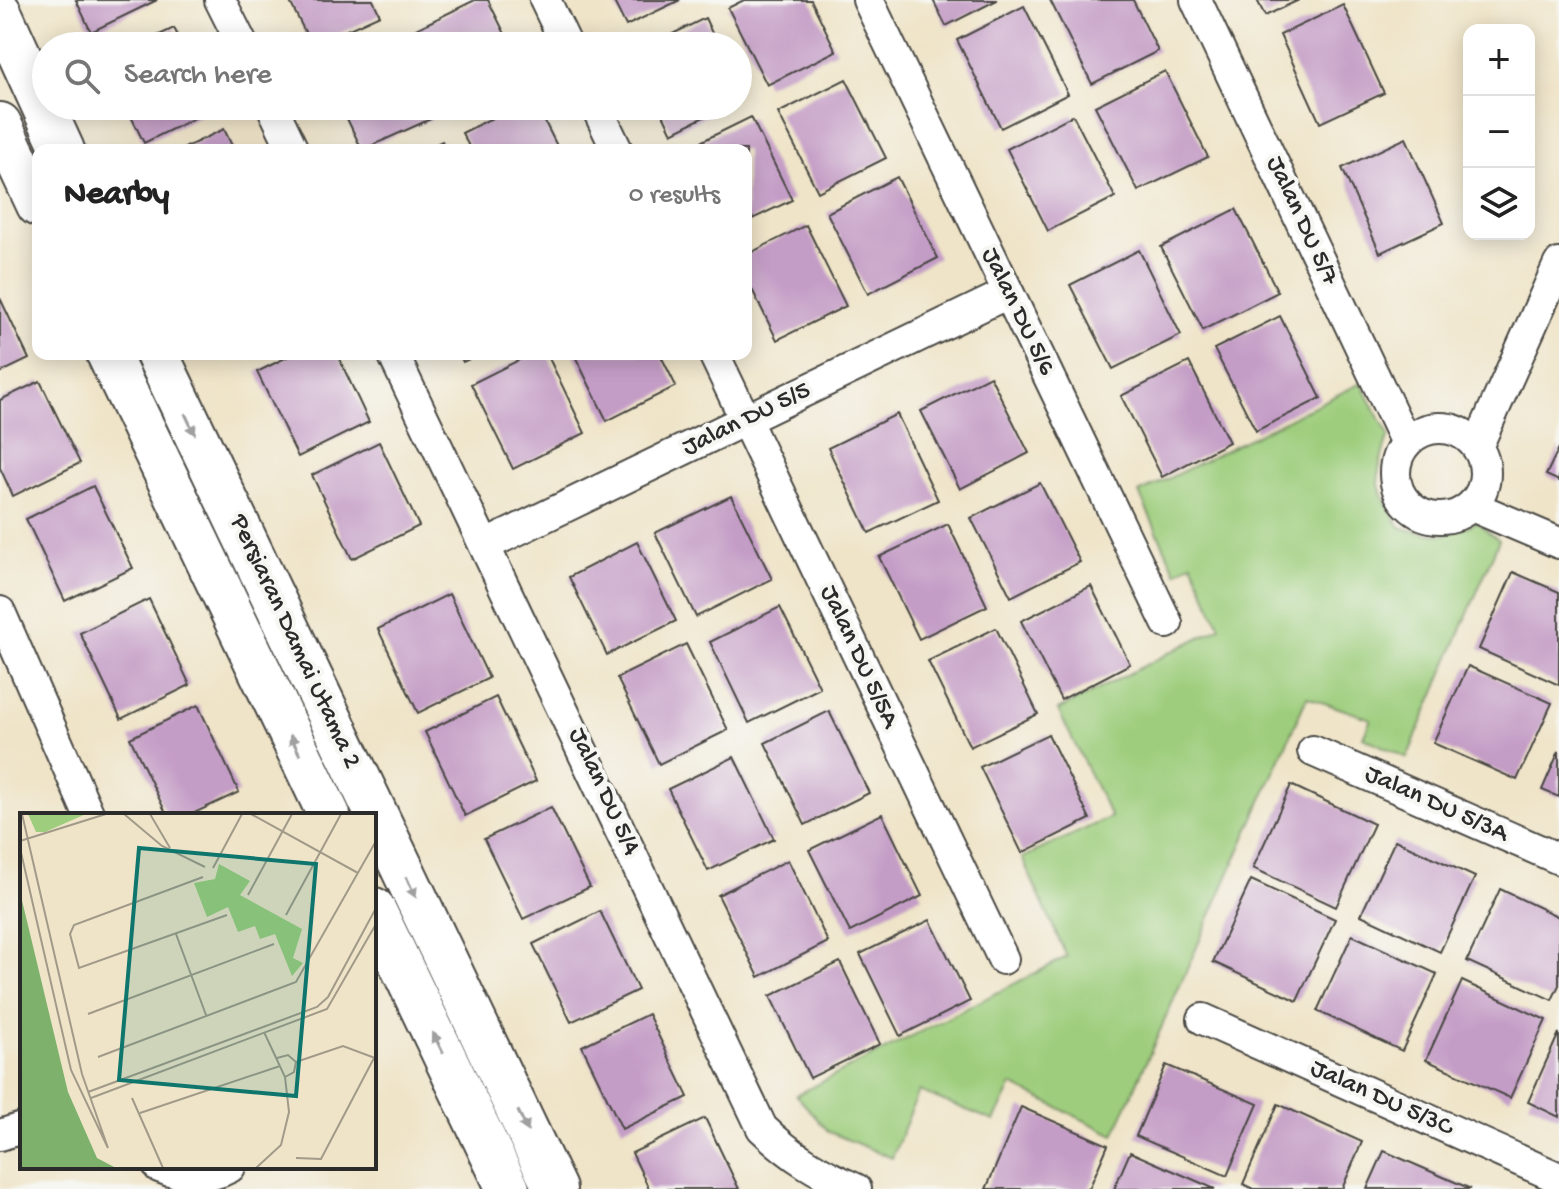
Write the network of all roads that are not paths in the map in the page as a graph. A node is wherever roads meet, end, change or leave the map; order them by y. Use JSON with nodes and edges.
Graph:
{"nodes":[{"id":1,"x":220,"y":0,"type":"edge"},
{"id":2,"x":545,"y":0,"type":"edge"},
{"id":3,"x":868,"y":0,"type":"edge"},
{"id":4,"x":1196,"y":0,"type":"edge"},
{"id":5,"x":0,"y":12,"type":"edge"},
{"id":6,"x":236,"y":32,"type":"edge"},
{"id":7,"x":560,"y":32,"type":"edge"},
{"id":8,"x":32,"y":82,"type":"edge"},
{"id":9,"x":49,"y":120,"type":"edge"},
{"id":10,"x":279,"y":120,"type":"edge"},
{"id":11,"x":603,"y":120,"type":"edge"},
{"id":12,"x":0,"y":124,"type":"edge"},
{"id":13,"x":60,"y":144,"type":"edge"},
{"id":14,"x":290,"y":144,"type":"edge"},
{"id":15,"x":614,"y":144,"type":"edge"},
{"id":16,"x":32,"y":192,"type":"edge"},
{"id":17,"x":1559,"y":264,"type":"edge"},
{"id":18,"x":1008,"y":293,"type":"junction"},
{"id":19,"x":111,"y":360,"type":"edge"},
{"id":20,"x":160,"y":360,"type":"edge"},
{"id":21,"x":396,"y":360,"type":"edge"},
{"id":22,"x":717,"y":360,"type":"edge"},
{"id":23,"x":746,"y":421,"type":"junction"},
{"id":24,"x":1406,"y":443,"type":"junction"},
{"id":25,"x":1477,"y":447,"type":"junction"},
{"id":26,"x":1472,"y":506,"type":"junction"},
{"id":27,"x":1559,"y":543,"type":"edge"},
{"id":28,"x":486,"y":545,"type":"junction"},
{"id":29,"x":0,"y":612,"type":"edge"},
{"id":30,"x":1167,"y":623,"type":"dead end"},
{"id":31,"x":1313,"y":751,"type":"dead end"},
{"id":32,"x":88,"y":813,"type":"edge"},
{"id":33,"x":328,"y":813,"type":"edge"},
{"id":34,"x":375,"y":813,"type":"edge"},
{"id":35,"x":376,"y":814,"type":"edge"},
{"id":36,"x":1559,"y":859,"type":"edge"},
{"id":37,"x":376,"y":918,"type":"edge"},
{"id":38,"x":431,"y":930,"type":"junction"},
{"id":39,"x":384,"y":955,"type":"edge"},
{"id":40,"x":1003,"y":959,"type":"dead end"},
{"id":41,"x":1203,"y":1019,"type":"dead end"},
{"id":42,"x":20,"y":1129,"type":"edge"},
{"id":43,"x":0,"y":1135,"type":"edge"},
{"id":44,"x":166,"y":1169,"type":"edge"},
{"id":45,"x":231,"y":1175,"type":"edge"},
{"id":46,"x":1559,"y":1178,"type":"edge"},
{"id":47,"x":508,"y":1189,"type":"edge"},
{"id":48,"x":555,"y":1189,"type":"edge"},
{"id":49,"x":856,"y":1189,"type":"edge"}],
"edges":[{"from":1,"to":6,"type":"street"},
{"from":2,"to":7,"type":"street"},
{"from":3,"to":18,"type":"street","name":"Jalan DU 5/6"},
{"from":4,"to":24,"type":"street","name":"Jalan DU 5/7"},
{"from":5,"to":8,"type":"street"},
{"from":9,"to":13,"type":"street"},
{"from":10,"to":14,"type":"street"},
{"from":11,"to":15,"type":"street"},
{"from":12,"to":16,"type":"street"},
{"from":17,"to":25,"type":"street"},
{"from":18,"to":23,"type":"street","name":"Jalan DU 5/5"},
{"from":18,"to":30,"type":"street","name":"Jalan DU 5/6"},
{"from":33,"to":19,"type":"street","name":"Persiaran Damai Utama 2","one_way":true},
{"from":20,"to":34,"type":"street","name":"Persiaran Damai Utama 2","one_way":true},
{"from":21,"to":28,"type":"street","name":"Jalan DU 5/4"},
{"from":22,"to":23,"type":"street","name":"Jalan DU 5/5A"},
{"from":23,"to":28,"type":"street","name":"Jalan DU 5/5"},
{"from":23,"to":40,"type":"street","name":"Jalan DU 5/5A"},
{"from":24,"to":25,"type":"street"},
{"from":24,"to":26,"type":"street"},
{"from":25,"to":26,"type":"street"},
{"from":26,"to":27,"type":"street"},
{"from":28,"to":49,"type":"street","name":"Jalan DU 5/4"},
{"from":29,"to":32,"type":"street"},
{"from":31,"to":36,"type":"street","name":"Jalan DU 5/3A"},
{"from":35,"to":38,"type":"street","name":"Persiaran Damai Utama 2","one_way":true},
{"from":37,"to":39,"type":"street"},
{"from":38,"to":39,"type":"street"},
{"from":38,"to":48,"type":"street","name":"Persiaran Damai Utama 2","one_way":true},
{"from":47,"to":39,"type":"street","one_way":true},
{"from":41,"to":46,"type":"street","name":"Jalan DU 5/3C"},
{"from":42,"to":43,"type":"street"},
{"from":44,"to":45,"type":"street"}]}
